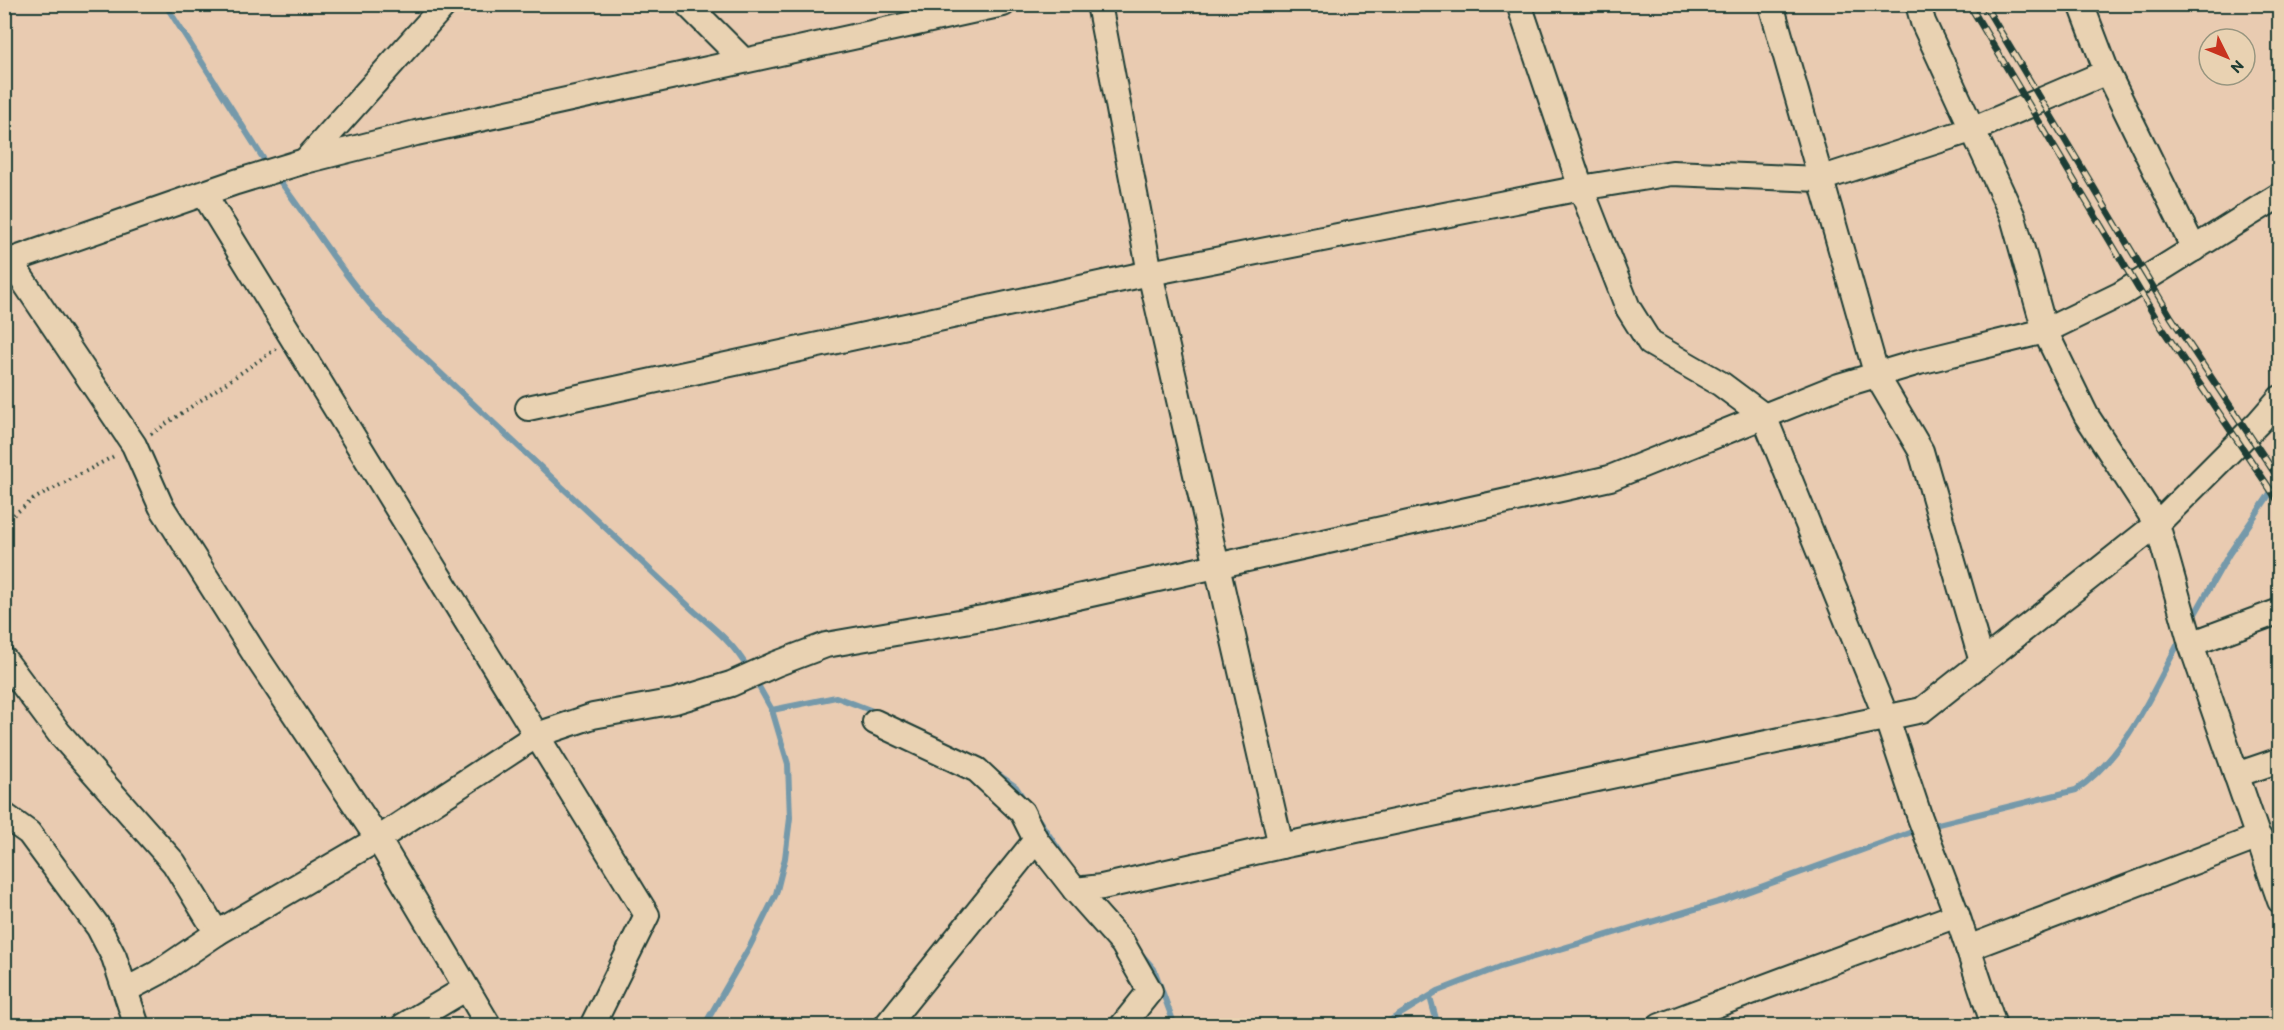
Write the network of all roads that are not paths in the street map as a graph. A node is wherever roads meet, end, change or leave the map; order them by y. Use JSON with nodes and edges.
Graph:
{"nodes":[{"id":1,"x":445,"y":4,"type":"edge"},
{"id":2,"x":687,"y":4,"type":"edge"},
{"id":3,"x":1003,"y":4,"type":"edge"},
{"id":4,"x":1099,"y":4,"type":"edge"},
{"id":5,"x":1519,"y":4,"type":"edge"},
{"id":6,"x":1771,"y":4,"type":"edge"},
{"id":7,"x":1918,"y":4,"type":"edge"},
{"id":8,"x":2081,"y":4,"type":"edge"},
{"id":9,"x":743,"y":60,"type":"junction"},
{"id":10,"x":2107,"y":72,"type":"junction"},
{"id":11,"x":1974,"y":129,"type":"junction"},
{"id":12,"x":305,"y":161,"type":"junction"},
{"id":13,"x":1820,"y":179,"type":"junction"},
{"id":14,"x":1581,"y":188,"type":"junction"},
{"id":15,"x":204,"y":194,"type":"junction"},
{"id":16,"x":2280,"y":195,"type":"edge"},
{"id":17,"x":2194,"y":249,"type":"junction"},
{"id":18,"x":7,"y":262,"type":"edge"},
{"id":19,"x":1150,"y":273,"type":"junction"},
{"id":20,"x":2045,"y":331,"type":"junction"},
{"id":21,"x":1877,"y":376,"type":"junction"},
{"id":22,"x":2280,"y":398,"type":"edge"},
{"id":23,"x":528,"y":408,"type":"dead end"},
{"id":24,"x":1764,"y":416,"type":"junction"},
{"id":25,"x":2157,"y":524,"type":"junction"},
{"id":26,"x":1216,"y":566,"type":"junction"},
{"id":27,"x":2280,"y":611,"type":"edge"},
{"id":28,"x":2191,"y":644,"type":"junction"},
{"id":29,"x":4,"y":659,"type":"edge"},
{"id":30,"x":1982,"y":662,"type":"junction"},
{"id":31,"x":1887,"y":719,"type":"junction"},
{"id":32,"x":875,"y":722,"type":"dead end"},
{"id":33,"x":537,"y":735,"type":"junction"},
{"id":34,"x":2280,"y":760,"type":"edge"},
{"id":35,"x":2236,"y":776,"type":"junction"},
{"id":36,"x":5,"y":817,"type":"edge"},
{"id":37,"x":2259,"y":837,"type":"junction"},
{"id":38,"x":378,"y":839,"type":"junction"},
{"id":39,"x":1036,"y":840,"type":"junction"},
{"id":40,"x":1281,"y":846,"type":"junction"},
{"id":41,"x":1075,"y":890,"type":"junction"},
{"id":42,"x":2280,"y":901,"type":"edge"},
{"id":43,"x":1957,"y":915,"type":"junction"},
{"id":44,"x":217,"y":933,"type":"junction"},
{"id":45,"x":1968,"y":948,"type":"junction"},
{"id":46,"x":465,"y":989,"type":"junction"},
{"id":47,"x":126,"y":990,"type":"junction"},
{"id":48,"x":137,"y":1026,"type":"edge"},
{"id":49,"x":403,"y":1026,"type":"edge"},
{"id":50,"x":489,"y":1026,"type":"edge"},
{"id":51,"x":591,"y":1026,"type":"edge"},
{"id":52,"x":886,"y":1026,"type":"edge"},
{"id":53,"x":1122,"y":1026,"type":"edge"},
{"id":54,"x":1660,"y":1026,"type":"edge"},
{"id":55,"x":1994,"y":1026,"type":"edge"}],
"edges":[{"from":1,"to":12,"type":"street"},
{"from":2,"to":9,"type":"street"},
{"from":3,"to":9,"type":"street"},
{"from":4,"to":19,"type":"street"},
{"from":5,"to":14,"type":"street"},
{"from":6,"to":13,"type":"street"},
{"from":7,"to":11,"type":"street"},
{"from":8,"to":10,"type":"street"},
{"from":9,"to":12,"type":"street"},
{"from":10,"to":11,"type":"street"},
{"from":10,"to":17,"type":"street"},
{"from":11,"to":13,"type":"street"},
{"from":11,"to":20,"type":"street"},
{"from":12,"to":15,"type":"street"},
{"from":13,"to":14,"type":"street"},
{"from":13,"to":21,"type":"street"},
{"from":14,"to":19,"type":"street"},
{"from":14,"to":24,"type":"street"},
{"from":15,"to":18,"type":"street"},
{"from":15,"to":33,"type":"street"},
{"from":16,"to":17,"type":"street"},
{"from":17,"to":20,"type":"street"},
{"from":18,"to":38,"type":"street"},
{"from":19,"to":23,"type":"street"},
{"from":19,"to":26,"type":"street"},
{"from":20,"to":21,"type":"street"},
{"from":20,"to":25,"type":"street"},
{"from":21,"to":24,"type":"street"},
{"from":21,"to":30,"type":"street"},
{"from":22,"to":25,"type":"street"},
{"from":24,"to":26,"type":"street"},
{"from":24,"to":31,"type":"street"},
{"from":25,"to":28,"type":"street"},
{"from":25,"to":30,"type":"street"},
{"from":26,"to":33,"type":"street"},
{"from":26,"to":40,"type":"street"},
{"from":27,"to":28,"type":"street"},
{"from":28,"to":35,"type":"street"},
{"from":29,"to":44,"type":"street"},
{"from":30,"to":31,"type":"street"},
{"from":31,"to":40,"type":"street"},
{"from":31,"to":43,"type":"street"},
{"from":32,"to":39,"type":"street"},
{"from":33,"to":38,"type":"street"},
{"from":33,"to":51,"type":"street"},
{"from":34,"to":35,"type":"street"},
{"from":35,"to":37,"type":"street"},
{"from":36,"to":47,"type":"street"},
{"from":37,"to":42,"type":"street"},
{"from":37,"to":45,"type":"street"},
{"from":38,"to":44,"type":"street"},
{"from":38,"to":46,"type":"street"},
{"from":39,"to":41,"type":"street"},
{"from":39,"to":52,"type":"street"},
{"from":40,"to":41,"type":"street"},
{"from":41,"to":53,"type":"street"},
{"from":43,"to":45,"type":"street"},
{"from":43,"to":54,"type":"street"},
{"from":44,"to":47,"type":"street"},
{"from":45,"to":55,"type":"street"},
{"from":46,"to":49,"type":"street"},
{"from":46,"to":50,"type":"street"},
{"from":47,"to":48,"type":"street"}]}
